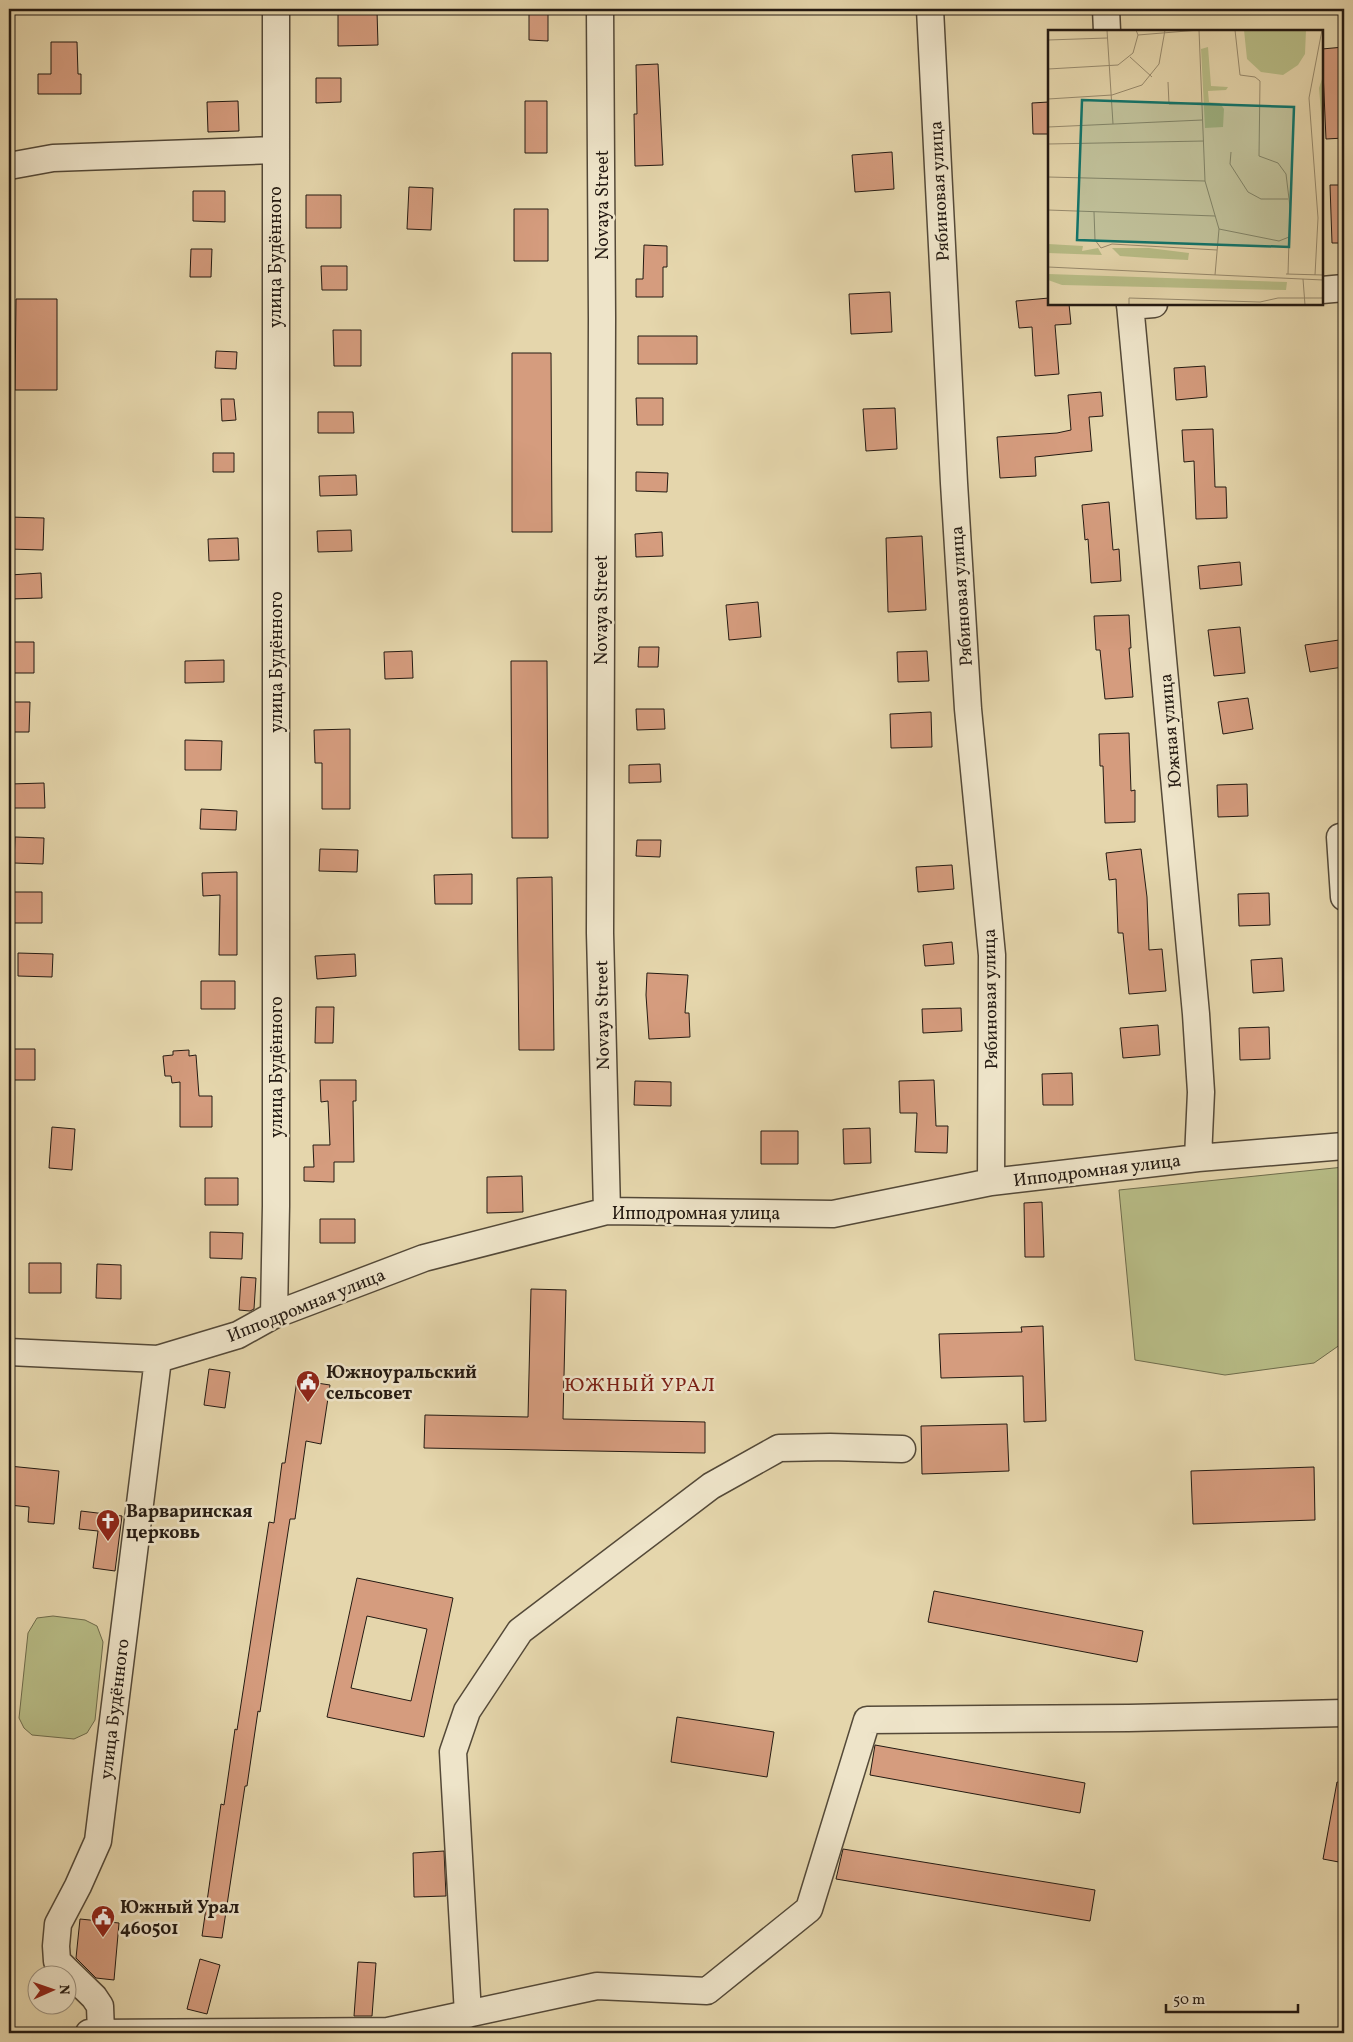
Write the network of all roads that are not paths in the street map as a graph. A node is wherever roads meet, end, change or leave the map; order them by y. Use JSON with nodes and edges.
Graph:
{"nodes":[{"id":1,"x":276,"y":9,"type":"edge"},
{"id":2,"x":600,"y":9,"type":"edge"},
{"id":3,"x":930,"y":9,"type":"edge"},
{"id":4,"x":1106,"y":9,"type":"edge"},
{"id":5,"x":1108,"y":30,"type":"edge"},
{"id":6,"x":275,"y":150,"type":"junction"},
{"id":7,"x":9,"y":166,"type":"edge"},
{"id":8,"x":1344,"y":288,"type":"edge"},
{"id":9,"x":1323,"y":290,"type":"edge"},
{"id":10,"x":1138,"y":305,"type":"edge"},
{"id":11,"x":1344,"y":836,"type":"edge"},
{"id":12,"x":1344,"y":897,"type":"edge"},
{"id":13,"x":1344,"y":1146,"type":"edge"},
{"id":14,"x":1198,"y":1158,"type":"junction"},
{"id":15,"x":991,"y":1182,"type":"junction"},
{"id":16,"x":607,"y":1211,"type":"junction"},
{"id":17,"x":274,"y":1315,"type":"junction"},
{"id":18,"x":9,"y":1352,"type":"edge"},
{"id":19,"x":158,"y":1360,"type":"junction"},
{"id":20,"x":902,"y":1449,"type":"dead end"},
{"id":21,"x":1344,"y":1713,"type":"edge"},
{"id":22,"x":468,"y":2014,"type":"junction"},
{"id":23,"x":89,"y":2033,"type":"edge"},
{"id":24,"x":101,"y":2033,"type":"edge"}],
"edges":[{"from":1,"to":6,"type":"street","name":"улица Будённого"},
{"from":2,"to":16,"type":"street","name":"Novaya Street"},
{"from":3,"to":15,"type":"street","name":"Рябиновая улица"},
{"from":4,"to":5,"type":"street"},
{"from":6,"to":7,"type":"street"},
{"from":6,"to":17,"type":"street","name":"улица Будённого"},
{"from":8,"to":9,"type":"street"},
{"from":10,"to":14,"type":"street","name":"Южная улица"},
{"from":11,"to":12,"type":"street"},
{"from":13,"to":14,"type":"street","name":"Ипподромная улица"},
{"from":14,"to":15,"type":"street","name":"Ипподромная улица"},
{"from":15,"to":16,"type":"street","name":"Ипподромная улица"},
{"from":16,"to":17,"type":"street","name":"Ипподромная улица"},
{"from":17,"to":19,"type":"street","name":"Ипподромная улица"},
{"from":18,"to":19,"type":"street","name":"Ипподромная улица"},
{"from":19,"to":24,"type":"street","name":"улица Будённого"},
{"from":20,"to":22,"type":"street"},
{"from":21,"to":22,"type":"street"},
{"from":22,"to":24,"type":"street"},
{"from":23,"to":24,"type":"street"}]}
